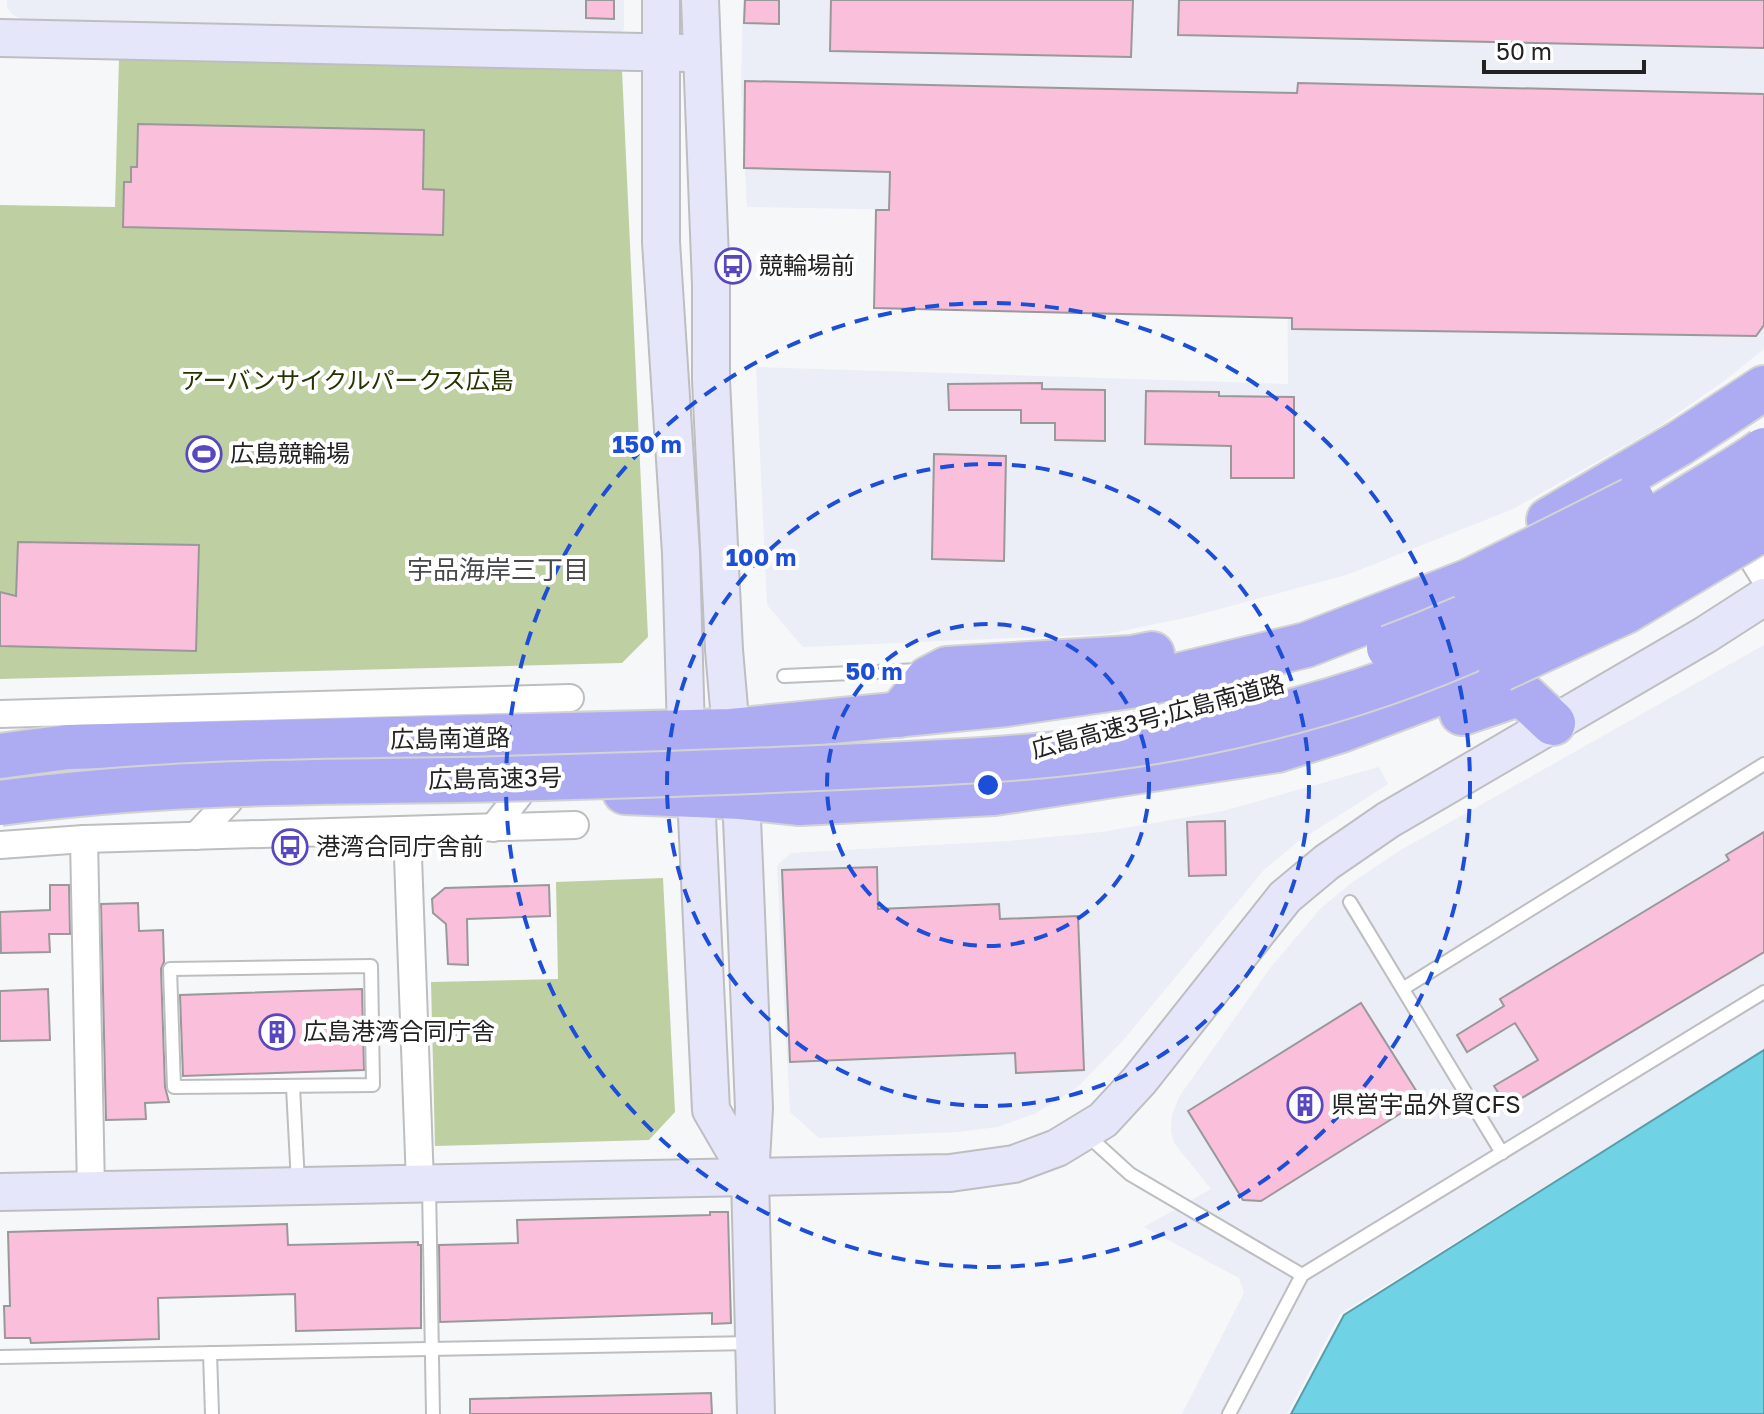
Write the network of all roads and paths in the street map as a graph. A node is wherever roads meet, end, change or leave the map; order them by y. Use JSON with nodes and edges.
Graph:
{"nodes":[{"id":1,"x":661,"y":0,"type":"edge"},
{"id":2,"x":700,"y":0,"type":"edge"},
{"id":3,"x":0,"y":38,"type":"edge"},
{"id":4,"x":661,"y":52,"type":"junction"},
{"id":5,"x":703,"y":53,"type":"junction"},
{"id":6,"x":1764,"y":388,"type":"edge"},
{"id":7,"x":1764,"y":417,"type":"edge"},
{"id":8,"x":1680,"y":443,"type":"junction"},
{"id":9,"x":1764,"y":450,"type":"edge"},
{"id":10,"x":1764,"y":490,"type":"edge"},
{"id":11,"x":1764,"y":528,"type":"edge"},
{"id":12,"x":1764,"y":577,"type":"edge"},
{"id":13,"x":1764,"y":597,"type":"edge"},
{"id":14,"x":947,"y":669,"type":"junction"},
{"id":15,"x":784,"y":676,"type":"dead end"},
{"id":16,"x":570,"y":698,"type":"dead end"},
{"id":17,"x":473,"y":701,"type":"junction"},
{"id":18,"x":0,"y":714,"type":"edge"},
{"id":19,"x":899,"y":715,"type":"junction"},
{"id":20,"x":1553,"y":723,"type":"junction"},
{"id":21,"x":731,"y":731,"type":"junction"},
{"id":22,"x":686,"y":732,"type":"junction"},
{"id":23,"x":510,"y":738,"type":"junction"},
{"id":24,"x":0,"y":756,"type":"edge"},
{"id":25,"x":991,"y":761,"type":"junction"},
{"id":26,"x":1764,"y":764,"type":"edge"},
{"id":27,"x":696,"y":796,"type":"junction"},
{"id":28,"x":741,"y":797,"type":"junction"},
{"id":29,"x":898,"y":798,"type":"junction"},
{"id":30,"x":229,"y":801,"type":"junction"},
{"id":31,"x":0,"y":803,"type":"edge"},
{"id":32,"x":506,"y":811,"type":"junction"},
{"id":33,"x":0,"y":819,"type":"edge"},
{"id":34,"x":575,"y":825,"type":"dead end"},
{"id":35,"x":407,"y":830,"type":"junction"},
{"id":36,"x":196,"y":836,"type":"junction"},
{"id":37,"x":84,"y":839,"type":"junction"},
{"id":38,"x":0,"y":845,"type":"edge"},
{"id":39,"x":1350,"y":902,"type":"dead end"},
{"id":40,"x":1404,"y":988,"type":"junction"},
{"id":41,"x":1764,"y":992,"type":"edge"},
{"id":42,"x":293,"y":1087,"type":"junction"},
{"id":43,"x":1083,"y":1132,"type":"junction"},
{"id":44,"x":1502,"y":1153,"type":"junction"},
{"id":45,"x":750,"y":1177,"type":"junction"},
{"id":46,"x":424,"y":1183,"type":"junction"},
{"id":47,"x":299,"y":1185,"type":"junction"},
{"id":48,"x":91,"y":1190,"type":"junction"},
{"id":49,"x":0,"y":1192,"type":"edge"},
{"id":50,"x":1302,"y":1275,"type":"junction"},
{"id":51,"x":754,"y":1343,"type":"junction"},
{"id":52,"x":432,"y":1349,"type":"junction"},
{"id":53,"x":210,"y":1353,"type":"junction"},
{"id":54,"x":0,"y":1357,"type":"edge"},
{"id":55,"x":212,"y":1414,"type":"edge"},
{"id":56,"x":433,"y":1414,"type":"edge"},
{"id":57,"x":756,"y":1414,"type":"edge"},
{"id":58,"x":1229,"y":1414,"type":"edge"}],
"edges":[{"from":1,"to":4,"type":"street"},
{"from":2,"to":5,"type":"street"},
{"from":3,"to":4,"type":"street"},
{"from":4,"to":5,"type":"street"},
{"from":4,"to":22,"type":"street"},
{"from":5,"to":21,"type":"street"},
{"from":6,"to":8,"type":"highway"},
{"from":7,"to":19,"type":"highway","name":"広島南道路","bridge":true},
{"from":8,"to":12,"type":"street"},
{"from":8,"to":14,"type":"highway"},
{"from":9,"to":25,"type":"highway","name":"広島高速3号;広島南道路","bridge":true},
{"from":10,"to":25,"type":"highway","name":"広島高速3号;広島南道路","bridge":true},
{"from":11,"to":29,"type":"highway","bridge":true},
{"from":13,"to":20,"type":"street"},
{"from":14,"to":15,"type":"lane"},
{"from":14,"to":19,"type":"highway"},
{"from":16,"to":17,"type":"street"},
{"from":17,"to":18,"type":"street"},
{"from":17,"to":23,"type":"street"},
{"from":19,"to":21,"type":"highway","name":"広島南道路"},
{"from":20,"to":29,"type":"highway"},
{"from":20,"to":43,"type":"street"},
{"from":21,"to":22,"type":"highway","name":"広島南道路"},
{"from":21,"to":28,"type":"street"},
{"from":22,"to":23,"type":"highway","name":"広島南道路"},
{"from":22,"to":27,"type":"street"},
{"from":23,"to":24,"type":"highway","name":"広島南道路"},
{"from":25,"to":31,"type":"highway","name":"広島高速3号","bridge":true},
{"from":26,"to":40,"type":"lane"},
{"from":27,"to":28,"type":"highway"},
{"from":27,"to":32,"type":"highway"},
{"from":27,"to":45,"type":"street"},
{"from":28,"to":29,"type":"highway"},
{"from":28,"to":45,"type":"street"},
{"from":30,"to":32,"type":"highway"},
{"from":30,"to":33,"type":"highway"},
{"from":30,"to":36,"type":"street"},
{"from":32,"to":34,"type":"street"},
{"from":32,"to":35,"type":"street"},
{"from":35,"to":36,"type":"street"},
{"from":35,"to":46,"type":"street"},
{"from":36,"to":37,"type":"street"},
{"from":37,"to":38,"type":"street"},
{"from":37,"to":48,"type":"street"},
{"from":39,"to":40,"type":"lane"},
{"from":40,"to":44,"type":"lane"},
{"from":41,"to":44,"type":"lane"},
{"from":42,"to":42,"type":"lane"},
{"from":42,"to":47,"type":"lane"},
{"from":43,"to":45,"type":"street"},
{"from":43,"to":50,"type":"lane"},
{"from":44,"to":50,"type":"lane"},
{"from":45,"to":46,"type":"street"},
{"from":45,"to":51,"type":"street"},
{"from":46,"to":47,"type":"street"},
{"from":46,"to":52,"type":"lane"},
{"from":47,"to":48,"type":"street"},
{"from":48,"to":49,"type":"street"},
{"from":50,"to":58,"type":"lane"},
{"from":51,"to":52,"type":"lane"},
{"from":51,"to":57,"type":"street"},
{"from":52,"to":53,"type":"lane"},
{"from":52,"to":56,"type":"lane"},
{"from":53,"to":54,"type":"lane"},
{"from":53,"to":55,"type":"lane"}]}
